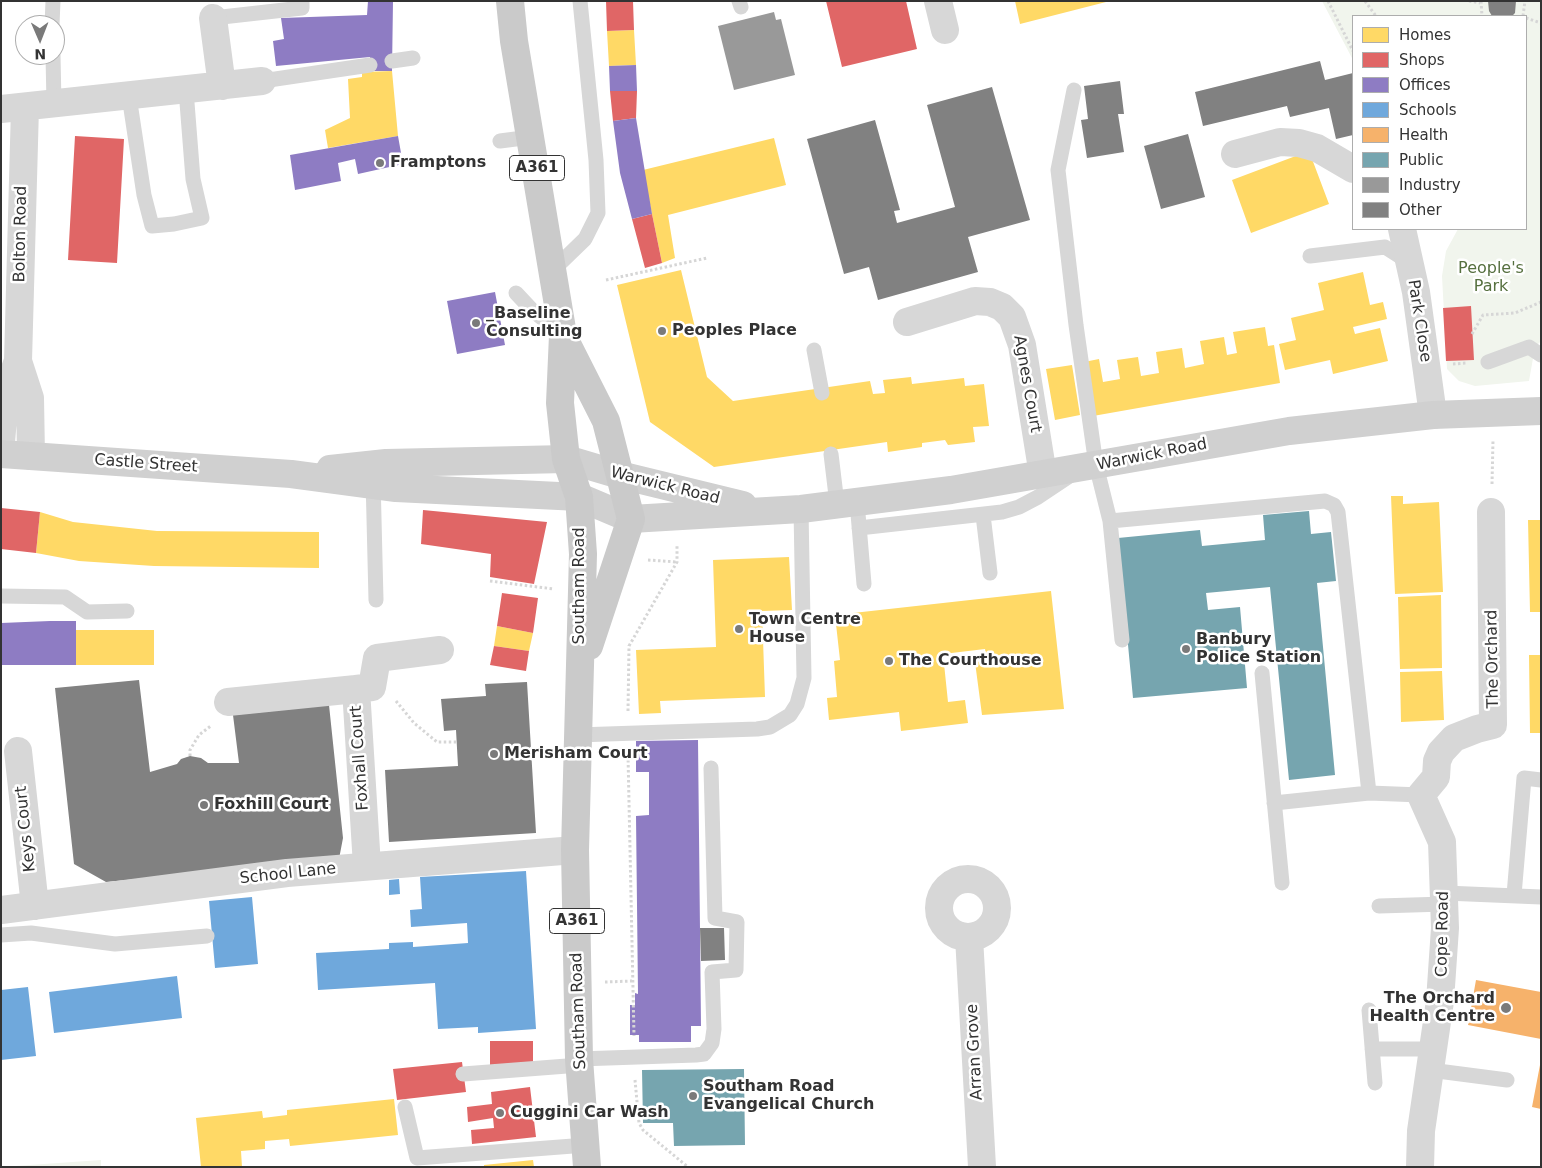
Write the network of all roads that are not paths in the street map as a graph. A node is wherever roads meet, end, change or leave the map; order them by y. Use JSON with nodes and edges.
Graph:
{"nodes":[{"id":1,"x":53,"y":1,"type":"edge"},
{"id":2,"x":302,"y":1,"type":"edge"},
{"id":3,"x":510,"y":1,"type":"edge"},
{"id":4,"x":580,"y":1,"type":"edge"},
{"id":5,"x":938,"y":1,"type":"edge"},
{"id":6,"x":52,"y":15,"type":"edge"},
{"id":7,"x":213,"y":18,"type":"joint"},
{"id":8,"x":945,"y":30,"type":"dead end"},
{"id":9,"x":413,"y":58,"type":"dead end"},
{"id":10,"x":392,"y":61,"type":"dead end"},
{"id":11,"x":53,"y":65,"type":"edge"},
{"id":12,"x":370,"y":65,"type":"dead end"},
{"id":13,"x":262,"y":81,"type":"joint"},
{"id":14,"x":222,"y":86,"type":"junction"},
{"id":15,"x":186,"y":90,"type":"junction"},
{"id":16,"x":1074,"y":90,"type":"dead end"},
{"id":17,"x":129,"y":96,"type":"junction"},
{"id":18,"x":54,"y":104,"type":"junction"},
{"id":19,"x":13,"y":108,"type":"edge"},
{"id":20,"x":531,"y":137,"type":"junction"},
{"id":21,"x":500,"y":141,"type":"dead end"},
{"id":22,"x":1235,"y":154,"type":"dead end"},
{"id":23,"x":1352,"y":169,"type":"edge"},
{"id":24,"x":1402,"y":230,"type":"edge"},
{"id":25,"x":1310,"y":256,"type":"dead end"},
{"id":26,"x":1410,"y":263,"type":"junction"},
{"id":27,"x":553,"y":270,"type":"junction"},
{"id":28,"x":516,"y":293,"type":"dead end"},
{"id":29,"x":908,"y":322,"type":"dead end"},
{"id":30,"x":563,"y":335,"type":"junction"},
{"id":31,"x":814,"y":350,"type":"dead end"},
{"id":32,"x":1541,"y":355,"type":"edge"},
{"id":33,"x":18,"y":362,"type":"junction"},
{"id":34,"x":1488,"y":362,"type":"dead end"},
{"id":35,"x":822,"y":393,"type":"dead end"},
{"id":36,"x":1541,"y":411,"type":"edge"},
{"id":37,"x":1433,"y":414,"type":"junction"},
{"id":38,"x":1,"y":442,"type":"edge"},
{"id":39,"x":1,"y":454,"type":"edge"},
{"id":40,"x":831,"y":454,"type":"dead end"},
{"id":41,"x":31,"y":456,"type":"junction"},
{"id":42,"x":566,"y":459,"type":"junction"},
{"id":43,"x":1088,"y":467,"type":"junction"},
{"id":44,"x":373,"y":475,"type":"junction"},
{"id":45,"x":620,"y":475,"type":"junction"},
{"id":46,"x":1043,"y":475,"type":"junction"},
{"id":47,"x":579,"y":497,"type":"junction"},
{"id":48,"x":801,"y":509,"type":"junction"},
{"id":49,"x":766,"y":511,"type":"junction"},
{"id":50,"x":851,"y":511,"type":"junction"},
{"id":51,"x":1491,"y":512,"type":"road end"},
{"id":52,"x":982,"y":515,"type":"junction"},
{"id":53,"x":631,"y":519,"type":"junction"},
{"id":54,"x":1110,"y":521,"type":"junction"},
{"id":55,"x":990,"y":573,"type":"dead end"},
{"id":56,"x":864,"y":584,"type":"dead end"},
{"id":57,"x":1,"y":596,"type":"edge"},
{"id":58,"x":376,"y":600,"type":"dead end"},
{"id":59,"x":127,"y":611,"type":"dead end"},
{"id":60,"x":1122,"y":640,"type":"dead end"},
{"id":61,"x":440,"y":650,"type":"dead end"},
{"id":62,"x":1262,"y":673,"type":"dead end"},
{"id":63,"x":580,"y":675,"type":"junction"},
{"id":64,"x":364,"y":688,"type":"junction"},
{"id":65,"x":228,"y":702,"type":"road end"},
{"id":66,"x":576,"y":735,"type":"junction"},
{"id":67,"x":18,"y":751,"type":"dead end"},
{"id":68,"x":711,"y":768,"type":"dead end"},
{"id":69,"x":1541,"y":780,"type":"edge"},
{"id":70,"x":1369,"y":793,"type":"junction"},
{"id":71,"x":1421,"y":795,"type":"junction"},
{"id":72,"x":1274,"y":803,"type":"junction"},
{"id":73,"x":575,"y":850,"type":"junction"},
{"id":74,"x":367,"y":866,"type":"junction"},
{"id":75,"x":1282,"y":883,"type":"dead end"},
{"id":76,"x":1514,"y":895,"type":"junction"},
{"id":77,"x":1541,"y":897,"type":"edge"},
{"id":78,"x":1445,"y":898,"type":"junction"},
{"id":79,"x":35,"y":906,"type":"junction"},
{"id":80,"x":1379,"y":906,"type":"dead end"},
{"id":81,"x":1,"y":910,"type":"edge"},
{"id":82,"x":1,"y":935,"type":"edge"},
{"id":83,"x":207,"y":936,"type":"dead end"},
{"id":84,"x":969,"y":937,"type":"dead end"},
{"id":85,"x":1369,"y":1010,"type":"dead end"},
{"id":86,"x":1372,"y":1049,"type":"junction"},
{"id":87,"x":1432,"y":1060,"type":"junction"},
{"id":88,"x":580,"y":1062,"type":"junction"},
{"id":89,"x":463,"y":1074,"type":"dead end"},
{"id":90,"x":1507,"y":1080,"type":"dead end"},
{"id":91,"x":1375,"y":1083,"type":"dead end"},
{"id":92,"x":405,"y":1107,"type":"dead end"},
{"id":93,"x":586,"y":1156,"type":"edge"},
{"id":94,"x":982,"y":1167,"type":"edge"},
{"id":95,"x":1420,"y":1167,"type":"edge"}],
"edges":[{"from":1,"to":6,"type":"lane"},
{"from":2,"to":7,"type":"lane"},
{"from":3,"to":20,"type":"main road","number":"A361"},
{"from":4,"to":27,"type":"lane"},
{"from":5,"to":8,"type":"street"},
{"from":7,"to":14,"type":"street"},
{"from":9,"to":10,"type":"lane"},
{"from":11,"to":18,"type":"lane"},
{"from":12,"to":13,"type":"lane"},
{"from":13,"to":14,"type":"street","name":"Bolton Road"},
{"from":14,"to":15,"type":"street","name":"Bolton Road"},
{"from":15,"to":17,"type":"street","name":"Bolton Road"},
{"from":15,"to":17,"type":"lane"},
{"from":16,"to":43,"type":"lane"},
{"from":17,"to":18,"type":"street","name":"Bolton Road"},
{"from":18,"to":19,"type":"street","name":"Bolton Road"},
{"from":19,"to":33,"type":"street","name":"Bolton Road"},
{"from":20,"to":21,"type":"lane"},
{"from":20,"to":27,"type":"main road","number":"A361"},
{"from":22,"to":23,"type":"street"},
{"from":24,"to":26,"type":"street","name":"Park Close"},
{"from":25,"to":26,"type":"lane"},
{"from":26,"to":37,"type":"street","name":"Park Close"},
{"from":27,"to":30,"type":"main road","number":"A361"},
{"from":28,"to":30,"type":"lane"},
{"from":29,"to":46,"type":"street","name":"Agnes Court"},
{"from":30,"to":42,"type":"main road","number":"A361"},
{"from":30,"to":45,"type":"main road","number":"A361"},
{"from":31,"to":35,"type":"lane"},
{"from":32,"to":34,"type":"lane"},
{"from":33,"to":38,"type":"street","name":"Bolton Road"},
{"from":33,"to":41,"type":"street","name":"Bolton Road"},
{"from":36,"to":37,"type":"main road","name":"Warwick Road"},
{"from":37,"to":43,"type":"main road","name":"Warwick Road"},
{"from":39,"to":41,"type":"main road","name":"Castle Street"},
{"from":40,"to":50,"type":"lane"},
{"from":41,"to":44,"type":"main road","name":"Castle Street"},
{"from":42,"to":44,"type":"main road","name":"Castle Street"},
{"from":42,"to":45,"type":"main road","name":"Warwick Road"},
{"from":42,"to":47,"type":"main road","number":"A361"},
{"from":43,"to":46,"type":"main road","name":"Warwick Road"},
{"from":43,"to":52,"type":"lane"},
{"from":43,"to":54,"type":"lane"},
{"from":44,"to":47,"type":"main road","name":"Castle Street"},
{"from":44,"to":58,"type":"lane"},
{"from":45,"to":49,"type":"main road","name":"Warwick Road"},
{"from":45,"to":53,"type":"main road","number":"A361"},
{"from":46,"to":50,"type":"main road","name":"Warwick Road"},
{"from":47,"to":53,"type":"main road","name":"Warwick Road"},
{"from":47,"to":63,"type":"main road","name":"Southam Road","number":"A361"},
{"from":48,"to":49,"type":"main road","name":"Warwick Road"},
{"from":48,"to":50,"type":"main road","name":"Warwick Road"},
{"from":48,"to":66,"type":"lane"},
{"from":49,"to":53,"type":"main road","name":"Warwick Road"},
{"from":50,"to":52,"type":"lane"},
{"from":50,"to":56,"type":"lane"},
{"from":51,"to":71,"type":"street","name":"The Orchard"},
{"from":52,"to":55,"type":"lane"},
{"from":53,"to":63,"type":"main road","name":"Southam Road","number":"A361"},
{"from":54,"to":60,"type":"lane"},
{"from":54,"to":70,"type":"lane"},
{"from":57,"to":59,"type":"lane"},
{"from":61,"to":64,"type":"street"},
{"from":62,"to":72,"type":"lane"},
{"from":63,"to":66,"type":"main road","name":"Southam Road","number":"A361"},
{"from":64,"to":65,"type":"street","name":"Foxhall Court"},
{"from":64,"to":74,"type":"street","name":"Foxhall Court"},
{"from":66,"to":73,"type":"main road","name":"Southam Road","number":"A361"},
{"from":67,"to":79,"type":"street","name":"Keys Court"},
{"from":68,"to":88,"type":"lane"},
{"from":69,"to":76,"type":"lane"},
{"from":70,"to":71,"type":"lane"},
{"from":70,"to":72,"type":"lane"},
{"from":71,"to":78,"type":"street","name":"Cope Road"},
{"from":72,"to":75,"type":"lane"},
{"from":73,"to":74,"type":"street","name":"School Lane"},
{"from":73,"to":88,"type":"main road","name":"Southam Road","number":"A361"},
{"from":74,"to":79,"type":"street","name":"School Lane"},
{"from":76,"to":77,"type":"lane"},
{"from":76,"to":78,"type":"lane"},
{"from":78,"to":80,"type":"lane"},
{"from":78,"to":87,"type":"street","name":"Cope Road"},
{"from":79,"to":81,"type":"street","name":"School Lane"},
{"from":82,"to":83,"type":"lane"},
{"from":84,"to":94,"type":"street","name":"Arran Grove"},
{"from":85,"to":86,"type":"lane"},
{"from":86,"to":87,"type":"lane"},
{"from":86,"to":91,"type":"lane"},
{"from":87,"to":90,"type":"lane"},
{"from":87,"to":95,"type":"street","name":"Cope Road"},
{"from":88,"to":89,"type":"lane"},
{"from":88,"to":93,"type":"main road","name":"Southam Road","number":"A361"},
{"from":92,"to":93,"type":"lane"}]}
